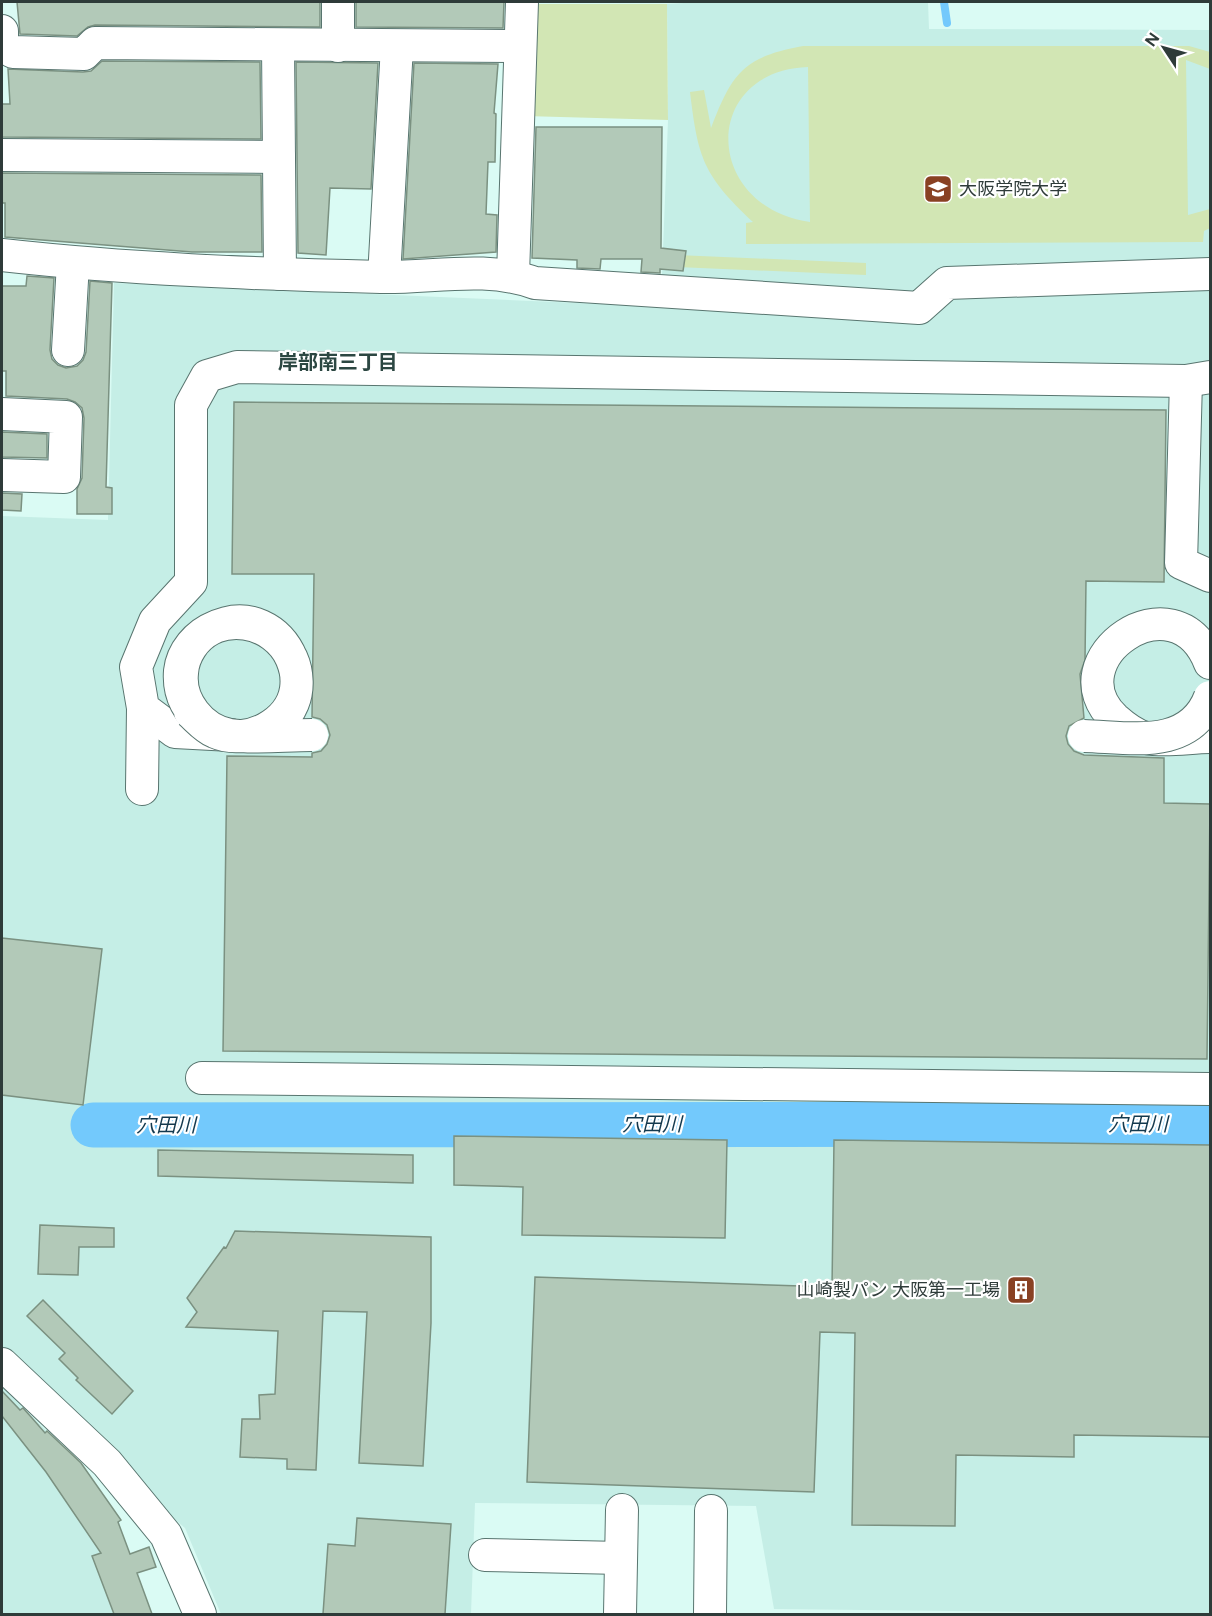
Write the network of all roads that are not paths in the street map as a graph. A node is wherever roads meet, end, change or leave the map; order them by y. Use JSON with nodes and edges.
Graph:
{"nodes":[{"id":1,"x":338,"y":2,"type":"edge"},
{"id":2,"x":522,"y":2,"type":"edge"},
{"id":3,"x":2,"y":31,"type":"edge"},
{"id":4,"x":278,"y":45,"type":"junction"},
{"id":5,"x":338,"y":46,"type":"junction"},
{"id":6,"x":397,"y":46,"type":"junction"},
{"id":7,"x":519,"y":46,"type":"junction"},
{"id":8,"x":2,"y":155,"type":"edge"},
{"id":9,"x":279,"y":157,"type":"junction"},
{"id":10,"x":2,"y":255,"type":"edge"},
{"id":11,"x":73,"y":263,"type":"junction"},
{"id":12,"x":280,"y":274,"type":"junction"},
{"id":13,"x":1210,"y":274,"type":"edge"},
{"id":14,"x":513,"y":275,"type":"junction"},
{"id":15,"x":384,"y":277,"type":"junction"},
{"id":16,"x":68,"y":350,"type":"dead end"},
{"id":17,"x":1198,"y":379,"type":"edge"},
{"id":18,"x":2,"y":414,"type":"edge"},
{"id":19,"x":2,"y":475,"type":"edge"},
{"id":20,"x":1210,"y":576,"type":"edge"},
{"id":21,"x":1210,"y":663,"type":"edge"},
{"id":22,"x":1210,"y":668,"type":"edge"},
{"id":23,"x":1210,"y":673,"type":"edge"},
{"id":24,"x":1210,"y":697,"type":"edge"},
{"id":25,"x":1210,"y":703,"type":"edge"},
{"id":26,"x":143,"y":708,"type":"junction"},
{"id":27,"x":312,"y":735,"type":"dead end"},
{"id":28,"x":1084,"y":736,"type":"dead end"},
{"id":29,"x":1210,"y":737,"type":"edge"},
{"id":30,"x":142,"y":789,"type":"dead end"},
{"id":31,"x":202,"y":1078,"type":"dead end"},
{"id":32,"x":1210,"y":1089,"type":"edge"},
{"id":33,"x":2,"y":1364,"type":"edge"},
{"id":34,"x":622,"y":1510,"type":"dead end"},
{"id":35,"x":711,"y":1511,"type":"dead end"},
{"id":36,"x":485,"y":1555,"type":"dead end"},
{"id":37,"x":621,"y":1557,"type":"junction"},
{"id":38,"x":200,"y":1614,"type":"edge"},
{"id":39,"x":620,"y":1614,"type":"edge"},
{"id":40,"x":710,"y":1614,"type":"edge"}],
"edges":[{"from":1,"to":5,"type":"street"},
{"from":2,"to":7,"type":"street"},
{"from":3,"to":4,"type":"street"},
{"from":4,"to":5,"type":"street"},
{"from":4,"to":9,"type":"street"},
{"from":5,"to":6,"type":"street"},
{"from":6,"to":7,"type":"street"},
{"from":6,"to":15,"type":"street"},
{"from":7,"to":14,"type":"street"},
{"from":8,"to":9,"type":"street"},
{"from":9,"to":12,"type":"street"},
{"from":10,"to":11,"type":"street"},
{"from":11,"to":12,"type":"street"},
{"from":11,"to":16,"type":"street"},
{"from":12,"to":15,"type":"street"},
{"from":13,"to":14,"type":"street"},
{"from":14,"to":15,"type":"street"},
{"from":17,"to":20,"type":"street"},
{"from":17,"to":26,"type":"street"},
{"from":18,"to":19,"type":"street"},
{"from":21,"to":29,"type":"street","bridge":true},
{"from":22,"to":25,"type":"street","bridge":true},
{"from":23,"to":25,"type":"street","bridge":true},
{"from":24,"to":28,"type":"street","bridge":true},
{"from":26,"to":27,"type":"street","bridge":true},
{"from":26,"to":30,"type":"street"},
{"from":31,"to":32,"type":"street"},
{"from":33,"to":38,"type":"street"},
{"from":34,"to":37,"type":"street"},
{"from":35,"to":40,"type":"street"},
{"from":36,"to":37,"type":"street"},
{"from":37,"to":39,"type":"street"}]}
